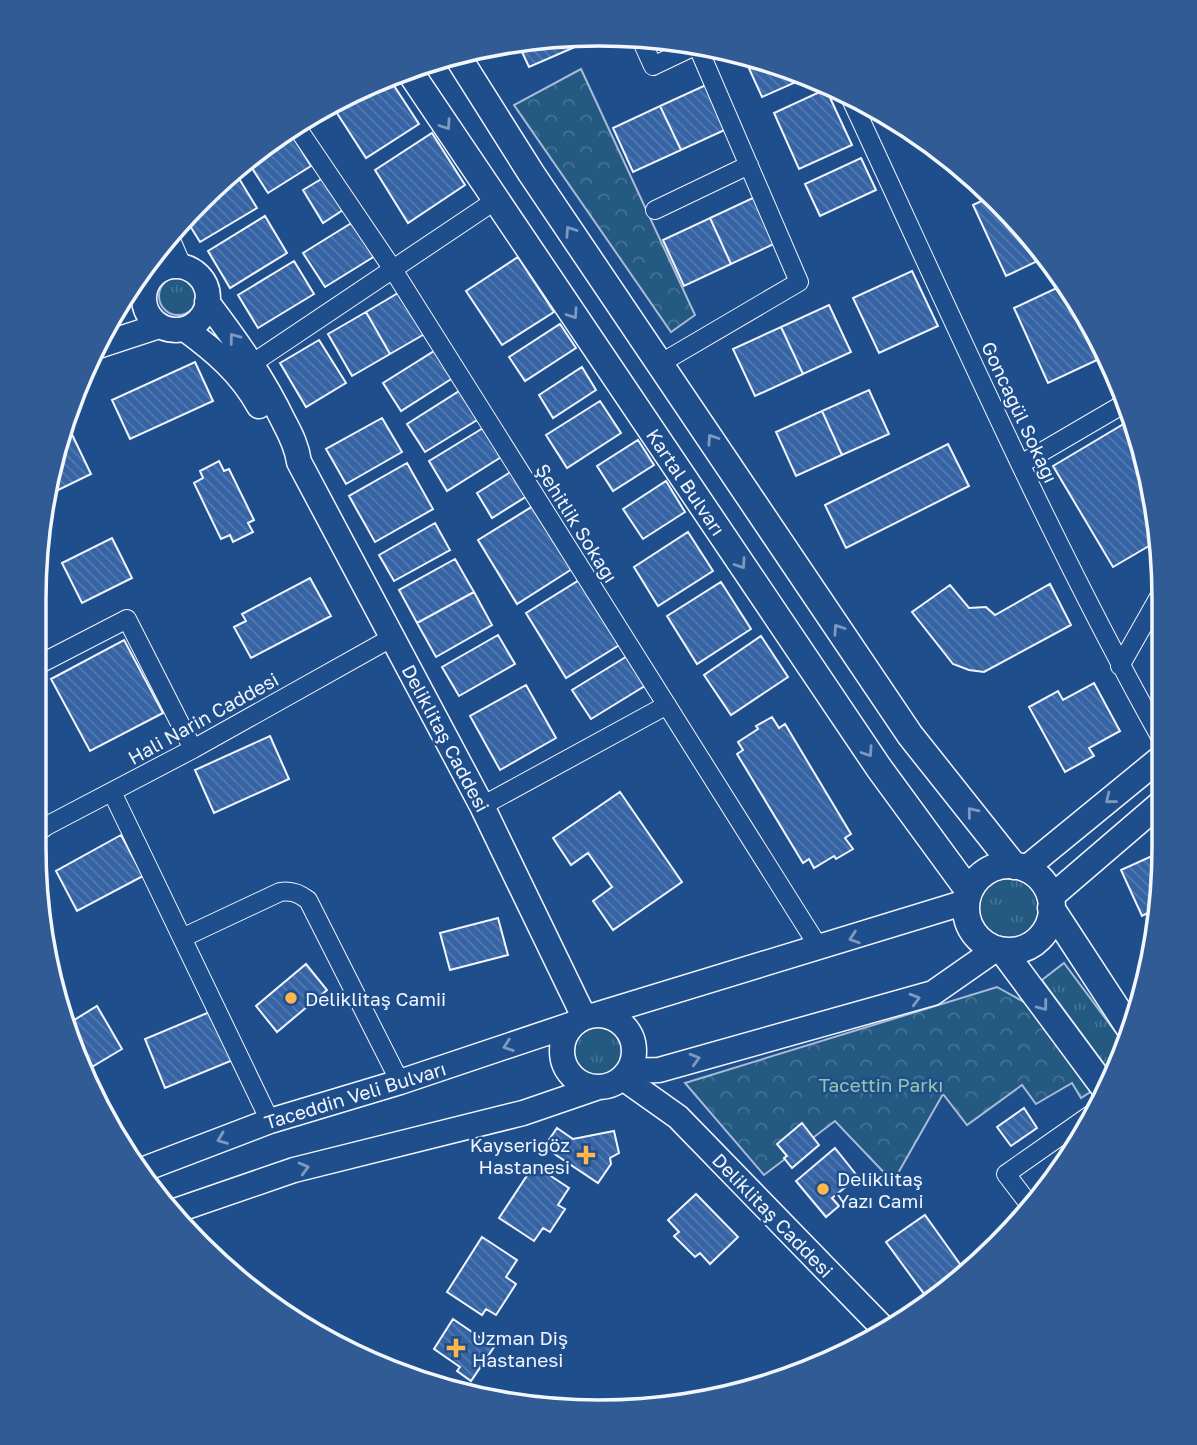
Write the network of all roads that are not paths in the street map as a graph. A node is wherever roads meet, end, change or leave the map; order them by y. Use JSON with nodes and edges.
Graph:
{"nodes":[{"id":1,"x":645,"y":48,"type":"edge"},
{"id":2,"x":682,"y":52,"type":"edge"},
{"id":3,"x":701,"y":55,"type":"edge"},
{"id":4,"x":461,"y":63,"type":"edge"},
{"id":5,"x":414,"y":78,"type":"edge"},
{"id":6,"x":861,"y":112,"type":"edge"},
{"id":7,"x":301,"y":133,"type":"edge"},
{"id":8,"x":749,"y":165,"type":"junction"},
{"id":9,"x":496,"y":200,"type":"junction"},
{"id":10,"x":654,"y":210,"type":"dead end"},
{"id":11,"x":173,"y":246,"type":"edge"},
{"id":12,"x":183,"y":268,"type":"junction"},
{"id":13,"x":392,"y":268,"type":"junction"},
{"id":14,"x":151,"y":275,"type":"edge"},
{"id":15,"x":147,"y":280,"type":"edge"},
{"id":16,"x":207,"y":302,"type":"junction"},
{"id":17,"x":159,"y":326,"type":"junction"},
{"id":18,"x":186,"y":328,"type":"junction"},
{"id":19,"x":109,"y":342,"type":"edge"},
{"id":20,"x":253,"y":363,"type":"junction"},
{"id":21,"x":661,"y":363,"type":"junction"},
{"id":22,"x":1117,"y":408,"type":"edge"},
{"id":23,"x":299,"y":462,"type":"junction"},
{"id":24,"x":1021,"y":464,"type":"junction"},
{"id":25,"x":1152,"y":610,"type":"edge"},
{"id":26,"x":393,"y":637,"type":"junction"},
{"id":27,"x":46,"y":661,"type":"edge"},
{"id":28,"x":1121,"y":666,"type":"junction"},
{"id":29,"x":667,"y":705,"type":"junction"},
{"id":30,"x":1152,"y":722,"type":"edge"},
{"id":31,"x":194,"y":749,"type":"junction"},
{"id":32,"x":1152,"y":765,"type":"edge"},
{"id":33,"x":112,"y":792,"type":"junction"},
{"id":34,"x":482,"y":806,"type":"junction"},
{"id":35,"x":1152,"y":811,"type":"edge"},
{"id":36,"x":46,"y":827,"type":"edge"},
{"id":37,"x":1020,"y":867,"type":"junction"},
{"id":38,"x":967,"y":897,"type":"junction"},
{"id":39,"x":1051,"y":903,"type":"junction"},
{"id":40,"x":182,"y":938,"type":"junction"},
{"id":41,"x":820,"y":948,"type":"junction"},
{"id":42,"x":999,"y":950,"type":"junction"},
{"id":43,"x":585,"y":1019,"type":"junction"},
{"id":44,"x":1124,"y":1019,"type":"edge"},
{"id":45,"x":626,"y":1074,"type":"junction"},
{"id":46,"x":1099,"y":1081,"type":"edge"},
{"id":47,"x":400,"y":1082,"type":"junction"},
{"id":48,"x":596,"y":1088,"type":"junction"},
{"id":49,"x":270,"y":1121,"type":"junction"},
{"id":50,"x":1076,"y":1125,"type":"edge"},
{"id":51,"x":149,"y":1167,"type":"edge"},
{"id":52,"x":1025,"y":1198,"type":"edge"},
{"id":53,"x":181,"y":1209,"type":"edge"},
{"id":54,"x":878,"y":1323,"type":"edge"}],
"edges":[{"from":1,"to":2,"type":"street"},
{"from":3,"to":8,"type":"street"},
{"from":21,"to":4,"type":"main road","one_way":true},
{"from":5,"to":9,"type":"main road","name":"Kartal Bulvarı","one_way":true},
{"from":6,"to":24,"type":"street","name":"Goncagül Sokağı"},
{"from":7,"to":13,"type":"street","name":"Şehitlik Sokağı"},
{"from":8,"to":10,"type":"street"},
{"from":8,"to":21,"type":"street"},
{"from":9,"to":13,"type":"street"},
{"from":9,"to":38,"type":"main road","name":"Kartal Bulvarı","one_way":true},
{"from":11,"to":12,"type":"street"},
{"from":12,"to":14,"type":"street"},
{"from":12,"to":16,"type":"street"},
{"from":13,"to":20,"type":"street"},
{"from":13,"to":29,"type":"street","name":"Şehitlik Sokağı"},
{"from":15,"to":17,"type":"street"},
{"from":16,"to":18,"type":"street"},
{"from":20,"to":16,"type":"street","name":"Deliklitaş Caddesi","one_way":true},
{"from":17,"to":18,"type":"street"},
{"from":17,"to":19,"type":"street"},
{"from":18,"to":23,"type":"street","name":"Deliklitaş Caddesi"},
{"from":20,"to":23,"type":"street","name":"Deliklitaş Caddesi"},
{"from":37,"to":21,"type":"main road","one_way":true},
{"from":22,"to":24,"type":"street"},
{"from":23,"to":26,"type":"street","name":"Deliklitaş Caddesi"},
{"from":24,"to":28,"type":"street","name":"Goncagül Sokağı"},
{"from":25,"to":28,"type":"street"},
{"from":26,"to":31,"type":"street","name":"Hali Narin Caddesi"},
{"from":26,"to":34,"type":"street","name":"Deliklitaş Caddesi"},
{"from":27,"to":31,"type":"street"},
{"from":28,"to":30,"type":"street","name":"Goncagül Sokağı"},
{"from":29,"to":34,"type":"street"},
{"from":29,"to":41,"type":"street","name":"Şehitlik Sokağı"},
{"from":31,"to":33,"type":"street","name":"Hali Narin Caddesi"},
{"from":32,"to":37,"type":"street","one_way":true},
{"from":33,"to":36,"type":"street","name":"Hali Narin Caddesi"},
{"from":33,"to":40,"type":"street"},
{"from":34,"to":43,"type":"street","name":"Deliklitaş Caddesi"},
{"from":35,"to":39,"type":"street"},
{"from":37,"to":38,"type":"main road"},
{"from":37,"to":39,"type":"main road"},
{"from":38,"to":41,"type":"street","name":"Taceddin Veli Bulvarı","one_way":true},
{"from":38,"to":42,"type":"main road"},
{"from":39,"to":42,"type":"main road"},
{"from":39,"to":44,"type":"main road"},
{"from":40,"to":47,"type":"street"},
{"from":40,"to":49,"type":"street"},
{"from":41,"to":43,"type":"street","name":"Taceddin Veli Bulvarı"},
{"from":45,"to":42,"type":"street","one_way":true},
{"from":42,"to":46,"type":"main road","one_way":true},
{"from":43,"to":45,"type":"street"},
{"from":43,"to":47,"type":"street","name":"Taceddin Veli Bulvarı","one_way":true},
{"from":43,"to":48,"type":"street"},
{"from":45,"to":48,"type":"street"},
{"from":45,"to":54,"type":"street","name":"Deliklitaş Caddesi"},
{"from":47,"to":49,"type":"street","name":"Taceddin Veli Bulvarı"},
{"from":53,"to":48,"type":"street","one_way":true},
{"from":49,"to":51,"type":"street","name":"Taceddin Veli Bulvarı","one_way":true},
{"from":50,"to":52,"type":"street"}]}
